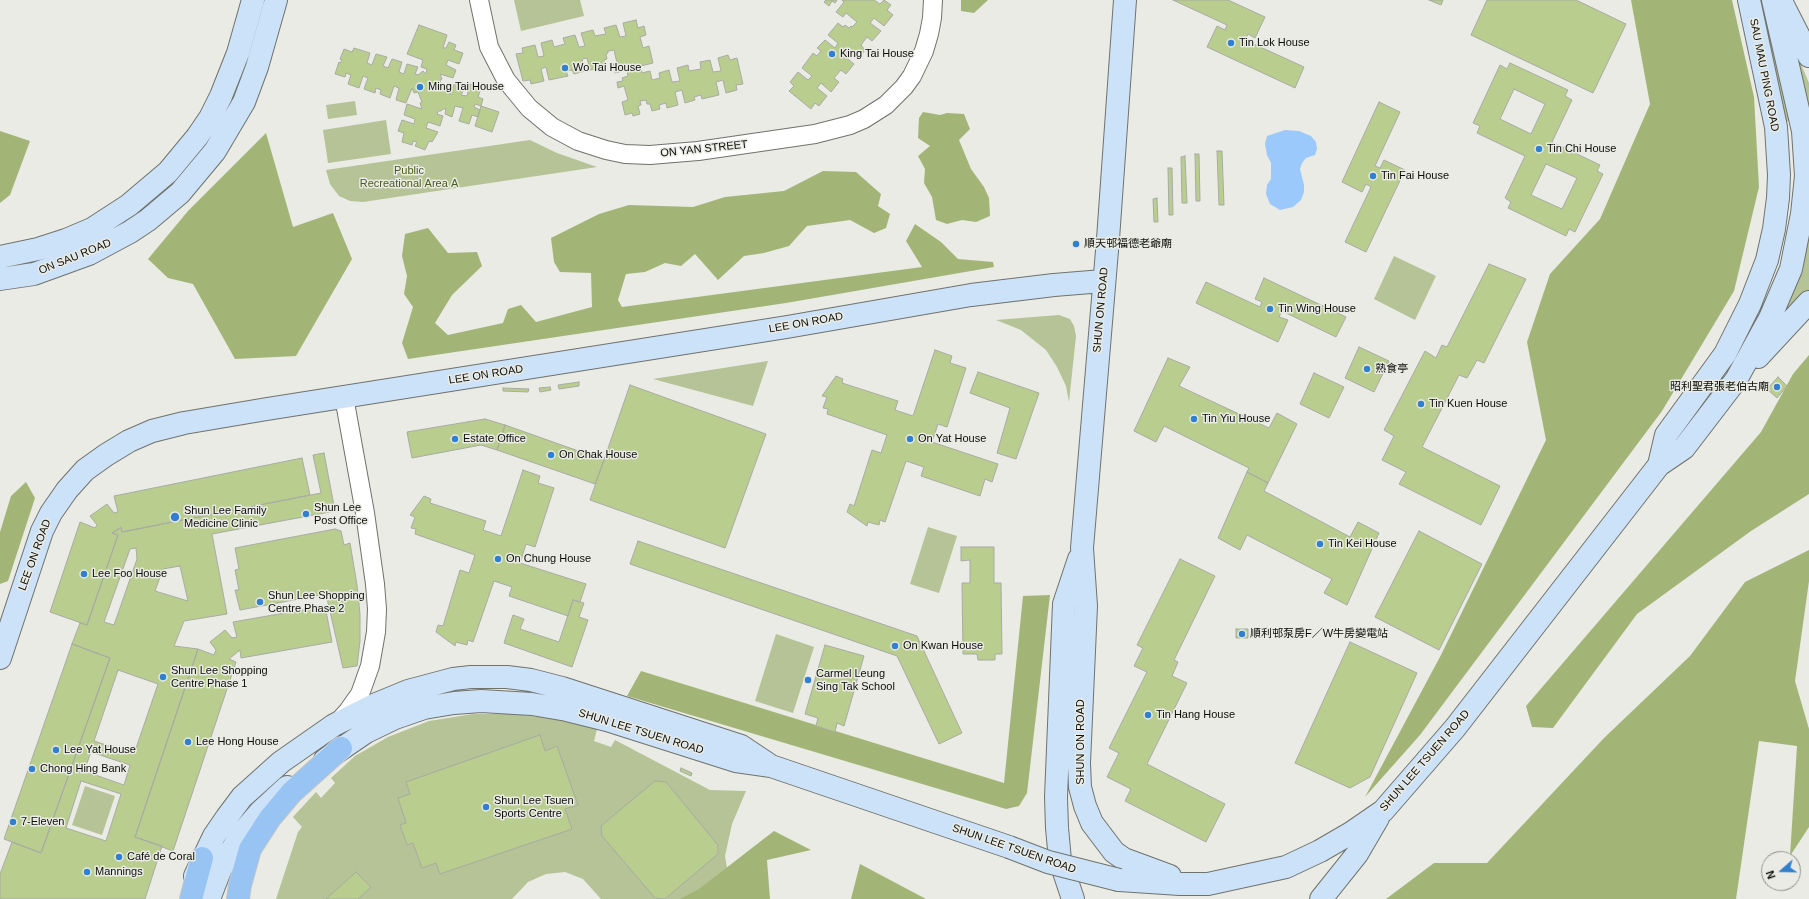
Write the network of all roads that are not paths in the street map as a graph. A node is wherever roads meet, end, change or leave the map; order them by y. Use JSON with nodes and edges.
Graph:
{"nodes":[{"id":1,"x":253,"y":0,"type":"edge"},
{"id":2,"x":276,"y":0,"type":"edge"},
{"id":3,"x":479,"y":0,"type":"edge"},
{"id":4,"x":933,"y":0,"type":"edge"},
{"id":5,"x":1125,"y":0,"type":"edge"},
{"id":6,"x":1749,"y":0,"type":"edge"},
{"id":7,"x":1773,"y":0,"type":"edge"},
{"id":8,"x":1781,"y":0,"type":"edge"},
{"id":9,"x":1809,"y":56,"type":"edge"},
{"id":10,"x":1779,"y":175,"type":"junction"},
{"id":11,"x":1808,"y":176,"type":"edge"},
{"id":12,"x":0,"y":257,"type":"edge"},
{"id":13,"x":0,"y":279,"type":"edge"},
{"id":14,"x":1103,"y":281,"type":"junction"},
{"id":15,"x":1809,"y":302,"type":"edge"},
{"id":16,"x":1736,"y":380,"type":"junction"},
{"id":17,"x":344,"y":397,"type":"junction"},
{"id":18,"x":1659,"y":465,"type":"junction"},
{"id":19,"x":1082,"y":548,"type":"junction"},
{"id":20,"x":0,"y":658,"type":"edge"},
{"id":21,"x":334,"y":725,"type":"junction"},
{"id":22,"x":341,"y":748,"type":"junction"},
{"id":23,"x":771,"y":766,"type":"junction"},
{"id":24,"x":1383,"y":810,"type":"junction"},
{"id":25,"x":202,"y":858,"type":"junction"},
{"id":26,"x":1180,"y":884,"type":"junction"},
{"id":27,"x":186,"y":899,"type":"edge"},
{"id":28,"x":191,"y":899,"type":"edge"},
{"id":29,"x":209,"y":899,"type":"edge"},
{"id":30,"x":238,"y":899,"type":"edge"},
{"id":31,"x":1073,"y":899,"type":"edge"},
{"id":32,"x":1320,"y":899,"type":"edge"}],
"edges":[{"from":1,"to":12,"type":"main road","name":"ON SAU ROAD"},
{"from":2,"to":13,"type":"main road","name":"ON SAU ROAD"},
{"from":3,"to":4,"type":"street","name":"ON YAN STREET"},
{"from":5,"to":14,"type":"main road","name":"SHUN ON ROAD"},
{"from":6,"to":10,"type":"main road","name":"SAU MAU PING ROAD"},
{"from":7,"to":11,"type":"main road"},
{"from":8,"to":9,"type":"main road"},
{"from":10,"to":11,"type":"main road"},
{"from":10,"to":18,"type":"main road","name":"SHUN LEE TSUEN ROAD"},
{"from":11,"to":16,"type":"main road","name":"SHUN LEE TSUEN ROAD"},
{"from":14,"to":17,"type":"main road","name":"LEE ON ROAD"},
{"from":14,"to":19,"type":"main road","name":"SHUN ON ROAD"},
{"from":15,"to":16,"type":"main road"},
{"from":16,"to":18,"type":"main road","name":"SHUN LEE TSUEN ROAD"},
{"from":17,"to":20,"type":"main road","name":"LEE ON ROAD"},
{"from":17,"to":21,"type":"street"},
{"from":18,"to":24,"type":"main road","name":"SHUN LEE TSUEN ROAD"},
{"from":19,"to":26,"type":"main road","name":"SHUN ON ROAD"},
{"from":19,"to":31,"type":"main road","name":"SHUN ON ROAD"},
{"from":21,"to":23,"type":"main road","name":"SHUN LEE TSUEN ROAD"},
{"from":21,"to":25,"type":"main road","name":"SHUN LEE TSUEN ROAD"},
{"from":22,"to":23,"type":"main road","name":"SHUN LEE TSUEN ROAD"},
{"from":22,"to":29,"type":"main road","name":"SHUN LEE TSUEN ROAD"},
{"from":22,"to":30,"type":"main road"},
{"from":23,"to":26,"type":"main road","name":"SHUN LEE TSUEN ROAD","bridge":true},
{"from":24,"to":26,"type":"main road","name":"SHUN LEE TSUEN ROAD"},
{"from":24,"to":32,"type":"main road"},
{"from":25,"to":27,"type":"main road","name":"SHUN LEE TSUEN ROAD"},
{"from":25,"to":28,"type":"main road"}]}
